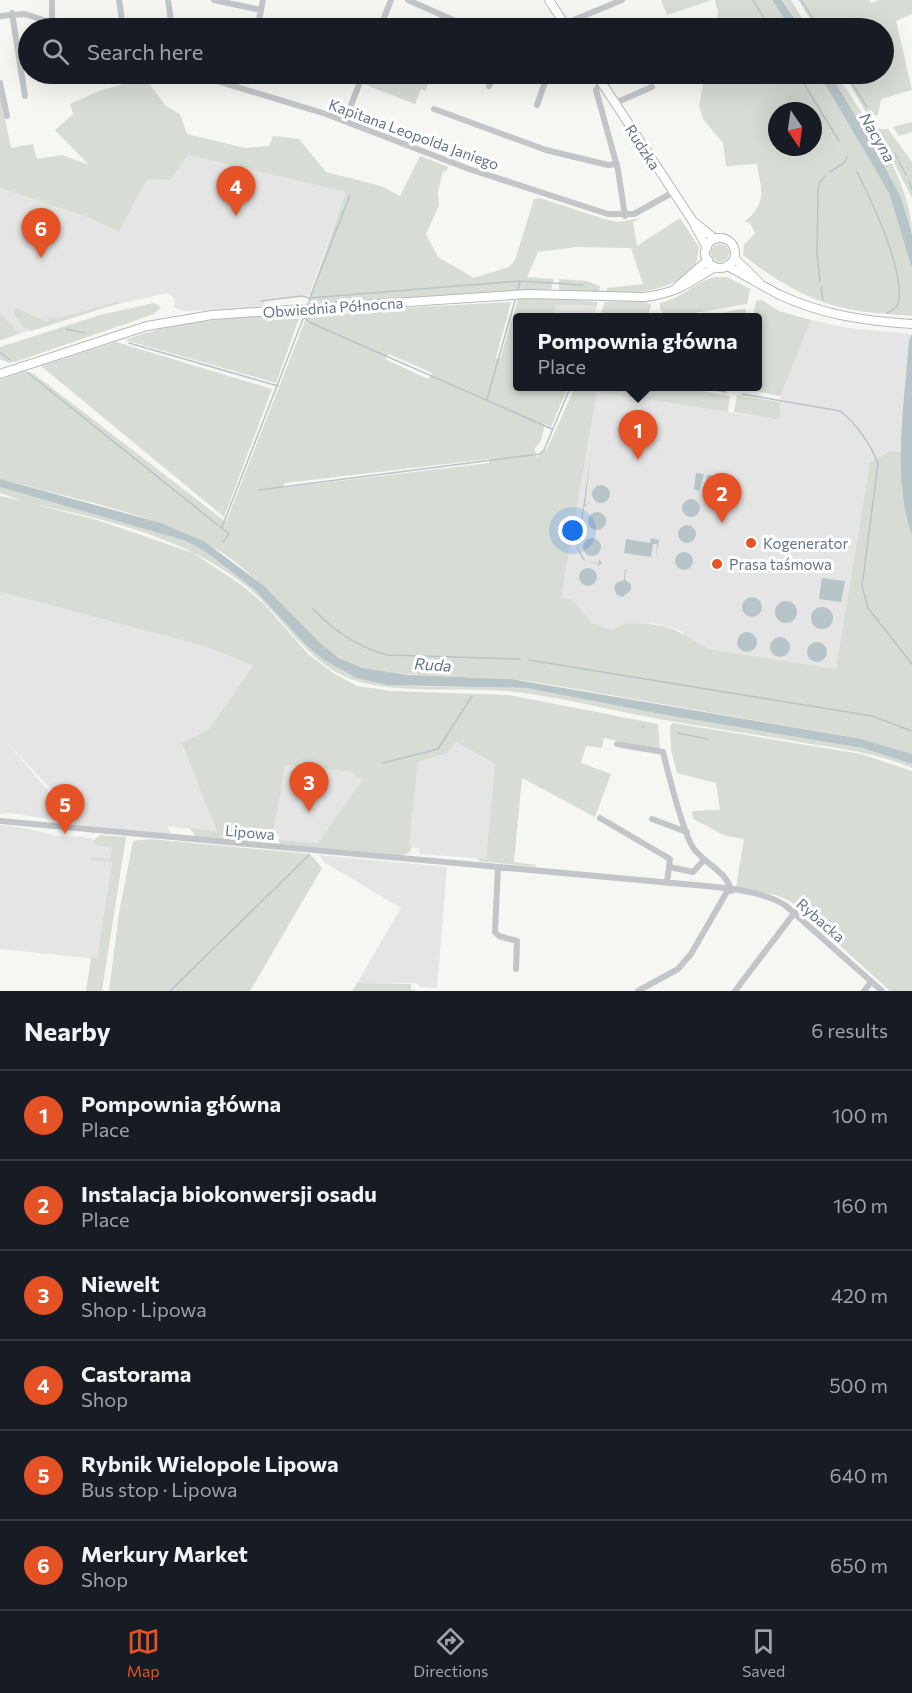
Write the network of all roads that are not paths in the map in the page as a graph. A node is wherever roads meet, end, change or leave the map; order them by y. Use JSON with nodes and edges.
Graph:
{"nodes":[{"id":1,"x":52,"y":0,"type":"edge"},
{"id":2,"x":119,"y":0,"type":"edge"},
{"id":3,"x":168,"y":0,"type":"edge"},
{"id":4,"x":214,"y":0,"type":"edge"},
{"id":5,"x":263,"y":0,"type":"edge"},
{"id":6,"x":391,"y":0,"type":"edge"},
{"id":7,"x":408,"y":0,"type":"edge"},
{"id":8,"x":549,"y":0,"type":"edge"},
{"id":9,"x":622,"y":0,"type":"edge"},
{"id":10,"x":261,"y":10,"type":"junction"},
{"id":11,"x":12,"y":13,"type":"junction"},
{"id":12,"x":0,"y":16,"type":"edge"},
{"id":13,"x":32,"y":18,"type":"edge"},
{"id":14,"x":52,"y":18,"type":"edge"},
{"id":15,"x":122,"y":18,"type":"edge"},
{"id":16,"x":171,"y":18,"type":"edge"},
{"id":17,"x":259,"y":18,"type":"edge"},
{"id":18,"x":384,"y":18,"type":"edge"},
{"id":19,"x":449,"y":18,"type":"edge"},
{"id":20,"x":561,"y":18,"type":"edge"},
{"id":21,"x":583,"y":18,"type":"edge"},
{"id":22,"x":18,"y":51,"type":"edge"},
{"id":23,"x":0,"y":83,"type":"edge"},
{"id":24,"x":23,"y":84,"type":"edge"},
{"id":25,"x":226,"y":84,"type":"edge"},
{"id":26,"x":359,"y":84,"type":"edge"},
{"id":27,"x":544,"y":84,"type":"edge"},
{"id":28,"x":600,"y":84,"type":"edge"},
{"id":29,"x":602,"y":84,"type":"edge"},
{"id":30,"x":652,"y":87,"type":"dead end"},
{"id":31,"x":25,"y":96,"type":"dead end"},
{"id":32,"x":615,"y":103,"type":"junction"},
{"id":33,"x":537,"y":105,"type":"dead end"},
{"id":34,"x":434,"y":109,"type":"dead end"},
{"id":35,"x":7,"y":116,"type":"dead end"},
{"id":36,"x":345,"y":121,"type":"junction"},
{"id":37,"x":617,"y":164,"type":"junction"},
{"id":38,"x":672,"y":193,"type":"junction"},
{"id":39,"x":625,"y":216,"type":"junction"},
{"id":40,"x":692,"y":220,"type":"junction"},
{"id":41,"x":715,"y":239,"type":"junction"},
{"id":42,"x":707,"y":248,"type":"junction"},
{"id":43,"x":734,"y":258,"type":"junction"},
{"id":44,"x":708,"y":260,"type":"junction"},
{"id":45,"x":727,"y":266,"type":"junction"},
{"id":46,"x":716,"y":267,"type":"junction"},
{"id":47,"x":759,"y":283,"type":"junction"},
{"id":48,"x":674,"y":290,"type":"junction"},
{"id":49,"x":912,"y":324,"type":"edge"},
{"id":50,"x":0,"y":374,"type":"edge"},
{"id":51,"x":617,"y":744,"type":"dead end"},
{"id":52,"x":600,"y":818,"type":"dead end"},
{"id":53,"x":652,"y":819,"type":"dead end"},
{"id":54,"x":0,"y":821,"type":"edge"},
{"id":55,"x":687,"y":832,"type":"junction"},
{"id":56,"x":704,"y":860,"type":"junction"},
{"id":57,"x":498,"y":867,"type":"junction"},
{"id":58,"x":669,"y":867,"type":"junction"},
{"id":59,"x":667,"y":883,"type":"junction"},
{"id":60,"x":730,"y":891,"type":"junction"},
{"id":61,"x":795,"y":912,"type":"junction"},
{"id":62,"x":516,"y":969,"type":"dead end"},
{"id":63,"x":872,"y":982,"type":"junction"},
{"id":64,"x":638,"y":991,"type":"edge"},
{"id":65,"x":735,"y":991,"type":"edge"},
{"id":66,"x":864,"y":991,"type":"edge"},
{"id":67,"x":882,"y":991,"type":"edge"}],
"edges":[{"from":1,"to":14,"type":"street"},
{"from":2,"to":15,"type":"street"},
{"from":3,"to":16,"type":"street"},
{"from":4,"to":10,"type":"street"},
{"from":5,"to":10,"type":"street"},
{"from":6,"to":18,"type":"street"},
{"from":7,"to":19,"type":"street"},
{"from":8,"to":20,"type":"main road"},
{"from":9,"to":21,"type":"street"},
{"from":10,"to":17,"type":"street"},
{"from":11,"to":12,"type":"street"},
{"from":11,"to":13,"type":"street"},
{"from":11,"to":22,"type":"street"},
{"from":23,"to":35,"type":"street"},
{"from":24,"to":31,"type":"street"},
{"from":25,"to":36,"type":"street","name":"Kapitana Leopolda Janiego"},
{"from":26,"to":36,"type":"street"},
{"from":27,"to":33,"type":"street"},
{"from":28,"to":37,"type":"street"},
{"from":29,"to":32,"type":"main road","name":"Rudzka"},
{"from":30,"to":32,"type":"street"},
{"from":32,"to":38,"type":"main road","name":"Rudzka"},
{"from":34,"to":37,"type":"street"},
{"from":36,"to":39,"type":"street","name":"Kapitana Leopolda Janiego"},
{"from":37,"to":39,"type":"street"},
{"from":38,"to":39,"type":"street"},
{"from":38,"to":40,"type":"main road","name":"Rudzka"},
{"from":40,"to":41,"type":"main road","name":"Rudzka"},
{"from":40,"to":42,"type":"main road","name":"Rudzka"},
{"from":41,"to":42,"type":"main road"},
{"from":41,"to":43,"type":"main road"},
{"from":42,"to":44,"type":"main road"},
{"from":43,"to":45,"type":"main road"},
{"from":43,"to":47,"type":"main road"},
{"from":44,"to":46,"type":"main road"},
{"from":44,"to":48,"type":"main road","name":"Obwiednia Północna"},
{"from":45,"to":46,"type":"main road"},
{"from":45,"to":47,"type":"main road"},
{"from":46,"to":48,"type":"main road","name":"Obwiednia Północna"},
{"from":47,"to":49,"type":"main road"},
{"from":48,"to":50,"type":"main road","name":"Obwiednia Północna"},
{"from":51,"to":55,"type":"street"},
{"from":52,"to":58,"type":"street"},
{"from":53,"to":55,"type":"street"},
{"from":54,"to":57,"type":"street","name":"Lipowa"},
{"from":55,"to":56,"type":"street"},
{"from":56,"to":58,"type":"street"},
{"from":56,"to":60,"type":"street"},
{"from":57,"to":59,"type":"street","name":"Lipowa"},
{"from":57,"to":62,"type":"street"},
{"from":58,"to":59,"type":"street"},
{"from":59,"to":60,"type":"street","name":"Lipowa"},
{"from":60,"to":61,"type":"street","name":"Rybacka"},
{"from":60,"to":64,"type":"street"},
{"from":61,"to":63,"type":"street","name":"Rybacka"},
{"from":61,"to":65,"type":"street"},
{"from":63,"to":66,"type":"street"},
{"from":63,"to":67,"type":"street","name":"Rybacka"}]}
